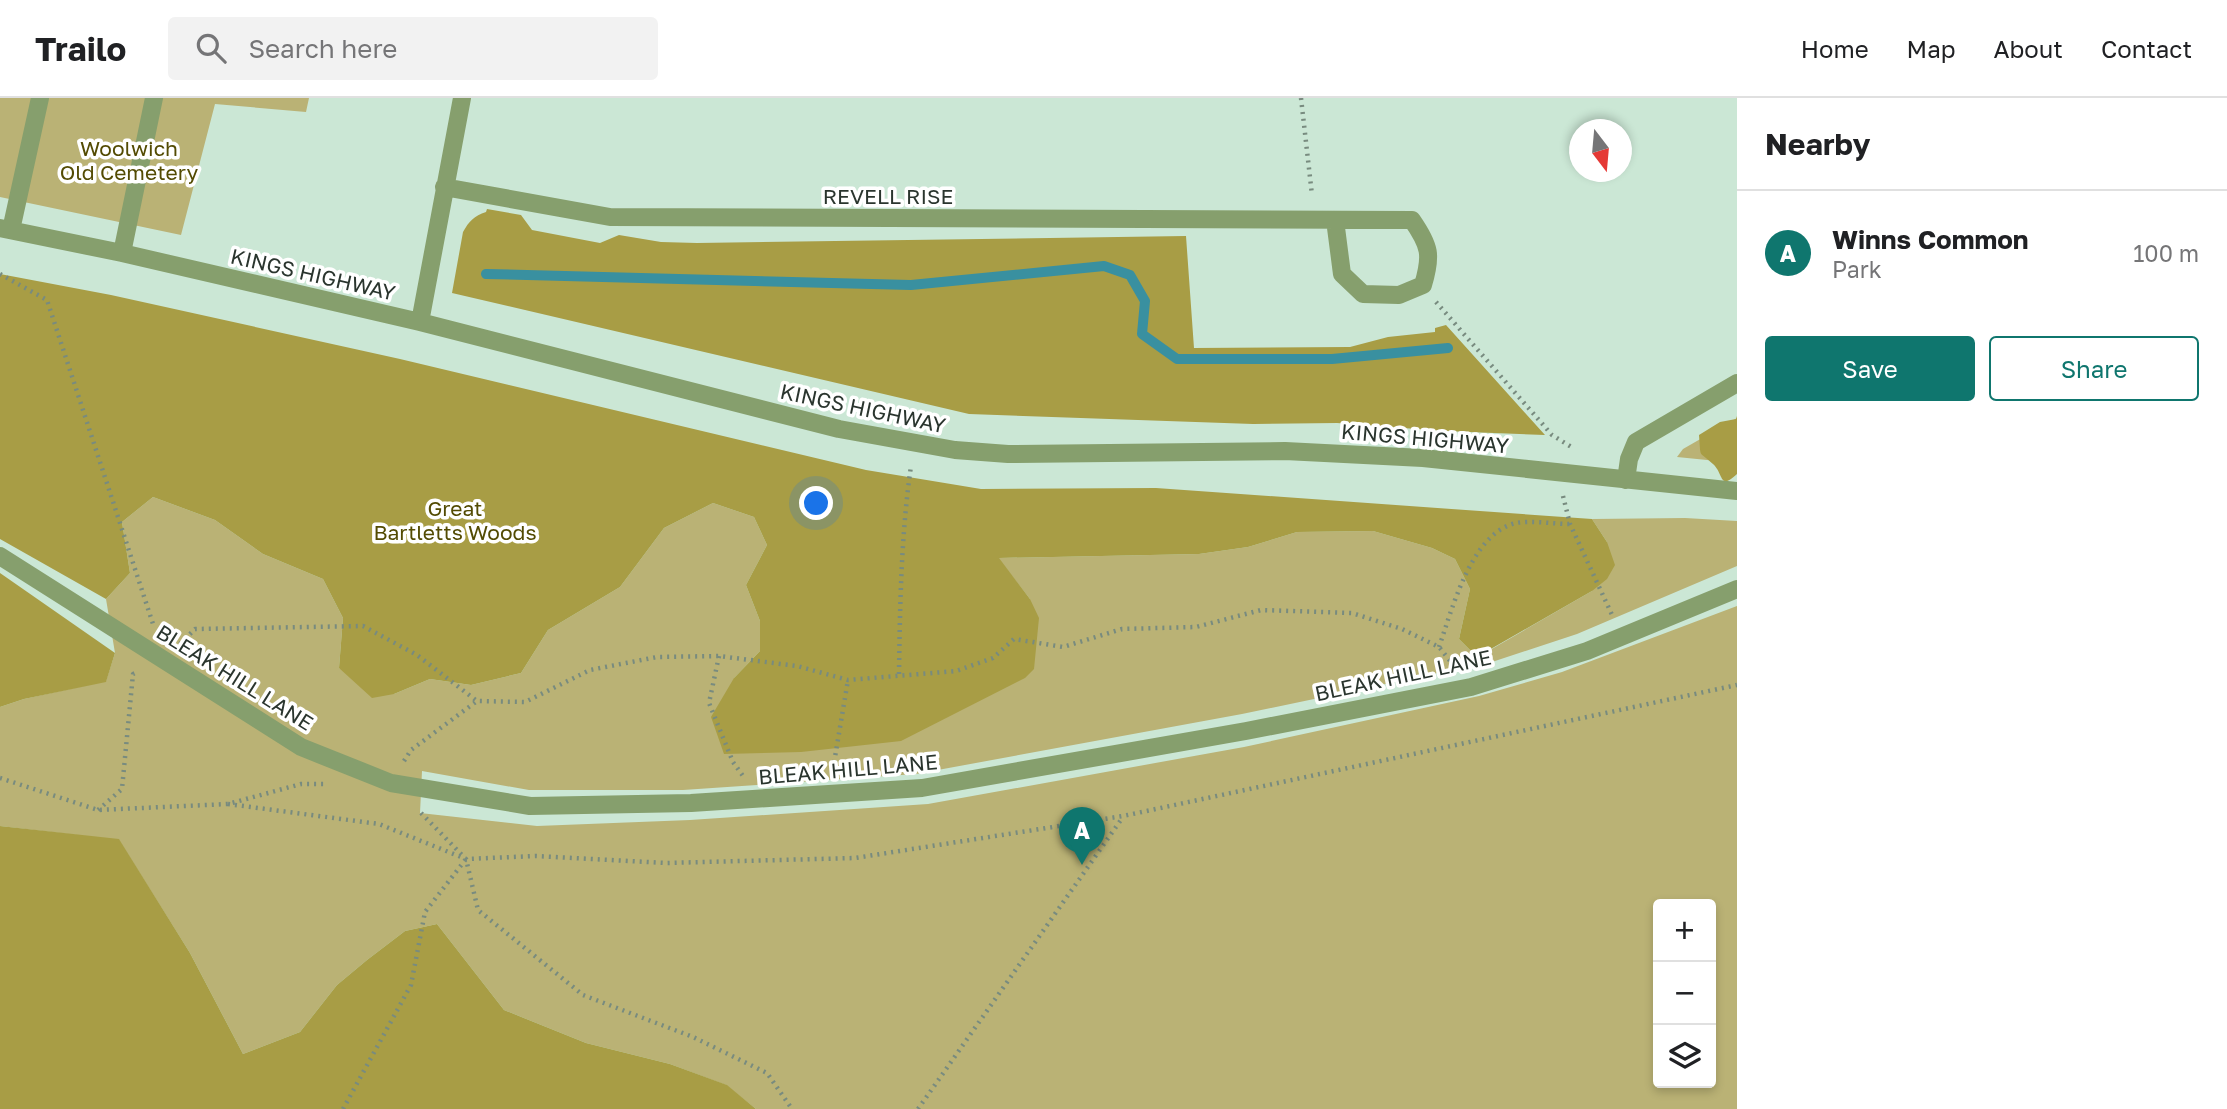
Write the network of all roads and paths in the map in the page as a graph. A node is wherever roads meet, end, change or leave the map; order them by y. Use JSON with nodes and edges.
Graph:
{"nodes":[{"id":1,"x":40,"y":98,"type":"edge"},
{"id":2,"x":154,"y":98,"type":"edge"},
{"id":3,"x":461,"y":98,"type":"edge"},
{"id":4,"x":1301,"y":98,"type":"edge"},
{"id":5,"x":444,"y":187,"type":"junction"},
{"id":6,"x":1315,"y":220,"type":"junction"},
{"id":7,"x":1335,"y":220,"type":"junction"},
{"id":8,"x":6,"y":229,"type":"edge"},
{"id":9,"x":122,"y":253,"type":"junction"},
{"id":10,"x":0,"y":274,"type":"edge"},
{"id":11,"x":1423,"y":285,"type":"junction"},
{"id":12,"x":420,"y":322,"type":"junction"},
{"id":13,"x":1737,"y":383,"type":"edge"},
{"id":14,"x":914,"y":444,"type":"junction"},
{"id":15,"x":1584,"y":454,"type":"dead end"},
{"id":16,"x":1557,"y":473,"type":"junction"},
{"id":17,"x":1626,"y":480,"type":"junction"},
{"id":18,"x":1737,"y":491,"type":"edge"},
{"id":19,"x":1570,"y":524,"type":"junction"},
{"id":20,"x":0,"y":556,"type":"edge"},
{"id":21,"x":1737,"y":589,"type":"edge"},
{"id":22,"x":1622,"y":637,"type":"junction"},
{"id":23,"x":1439,"y":647,"type":"junction"},
{"id":24,"x":719,"y":656,"type":"junction"},
{"id":25,"x":165,"y":659,"type":"junction"},
{"id":26,"x":899,"y":674,"type":"junction"},
{"id":27,"x":848,"y":680,"type":"junction"},
{"id":28,"x":1737,"y":685,"type":"edge"},
{"id":29,"x":1471,"y":687,"type":"junction"},
{"id":30,"x":477,"y":701,"type":"junction"},
{"id":31,"x":0,"y":778,"type":"edge"},
{"id":32,"x":391,"y":783,"type":"junction"},
{"id":33,"x":327,"y":784,"type":"dead end"},
{"id":34,"x":829,"y":794,"type":"junction"},
{"id":35,"x":760,"y":799,"type":"junction"},
{"id":36,"x":228,"y":804,"type":"junction"},
{"id":37,"x":98,"y":810,"type":"junction"},
{"id":38,"x":1123,"y":816,"type":"junction"},
{"id":39,"x":467,"y":859,"type":"junction"},
{"id":40,"x":343,"y":1109,"type":"edge"},
{"id":41,"x":792,"y":1109,"type":"edge"},
{"id":42,"x":918,"y":1109,"type":"edge"}],
"edges":[{"from":1,"to":8,"type":"street"},
{"from":2,"to":9,"type":"street"},
{"from":3,"to":5,"type":"street"},
{"from":4,"to":6,"type":"path"},
{"from":5,"to":6,"type":"street","name":"REVELL RISE"},
{"from":5,"to":12,"type":"street"},
{"from":6,"to":7,"type":"street","name":"REVELL RISE"},
{"from":7,"to":11,"type":"street"},
{"from":7,"to":11,"type":"street","name":"REVELL RISE"},
{"from":8,"to":9,"type":"street","name":"KINGS HIGHWAY"},
{"from":9,"to":12,"type":"street","name":"KINGS HIGHWAY"},
{"from":10,"to":25,"type":"path"},
{"from":11,"to":15,"type":"path"},
{"from":12,"to":14,"type":"street","name":"KINGS HIGHWAY"},
{"from":13,"to":17,"type":"street"},
{"from":14,"to":16,"type":"street","name":"KINGS HIGHWAY"},
{"from":14,"to":26,"type":"path"},
{"from":16,"to":17,"type":"street","name":"KINGS HIGHWAY"},
{"from":16,"to":19,"type":"path"},
{"from":17,"to":18,"type":"street","name":"KINGS HIGHWAY"},
{"from":19,"to":22,"type":"path"},
{"from":19,"to":23,"type":"path"},
{"from":20,"to":25,"type":"street","name":"BLEAK HILL LANE"},
{"from":21,"to":22,"type":"street","name":"BLEAK HILL LANE"},
{"from":22,"to":29,"type":"street","name":"BLEAK HILL LANE"},
{"from":23,"to":26,"type":"path"},
{"from":23,"to":29,"type":"path"},
{"from":24,"to":27,"type":"path"},
{"from":24,"to":30,"type":"path"},
{"from":24,"to":35,"type":"path"},
{"from":25,"to":30,"type":"path"},
{"from":25,"to":32,"type":"street","name":"BLEAK HILL LANE"},
{"from":25,"to":37,"type":"path"},
{"from":26,"to":27,"type":"path"},
{"from":27,"to":34,"type":"path"},
{"from":28,"to":38,"type":"path"},
{"from":29,"to":34,"type":"street","name":"BLEAK HILL LANE"},
{"from":30,"to":32,"type":"path"},
{"from":31,"to":37,"type":"path"},
{"from":32,"to":35,"type":"street","name":"BLEAK HILL LANE"},
{"from":32,"to":39,"type":"path"},
{"from":33,"to":36,"type":"path"},
{"from":34,"to":35,"type":"street","name":"BLEAK HILL LANE"},
{"from":36,"to":37,"type":"path"},
{"from":36,"to":39,"type":"path"},
{"from":38,"to":39,"type":"path"},
{"from":38,"to":42,"type":"path"},
{"from":39,"to":40,"type":"path"},
{"from":39,"to":41,"type":"path"}]}
